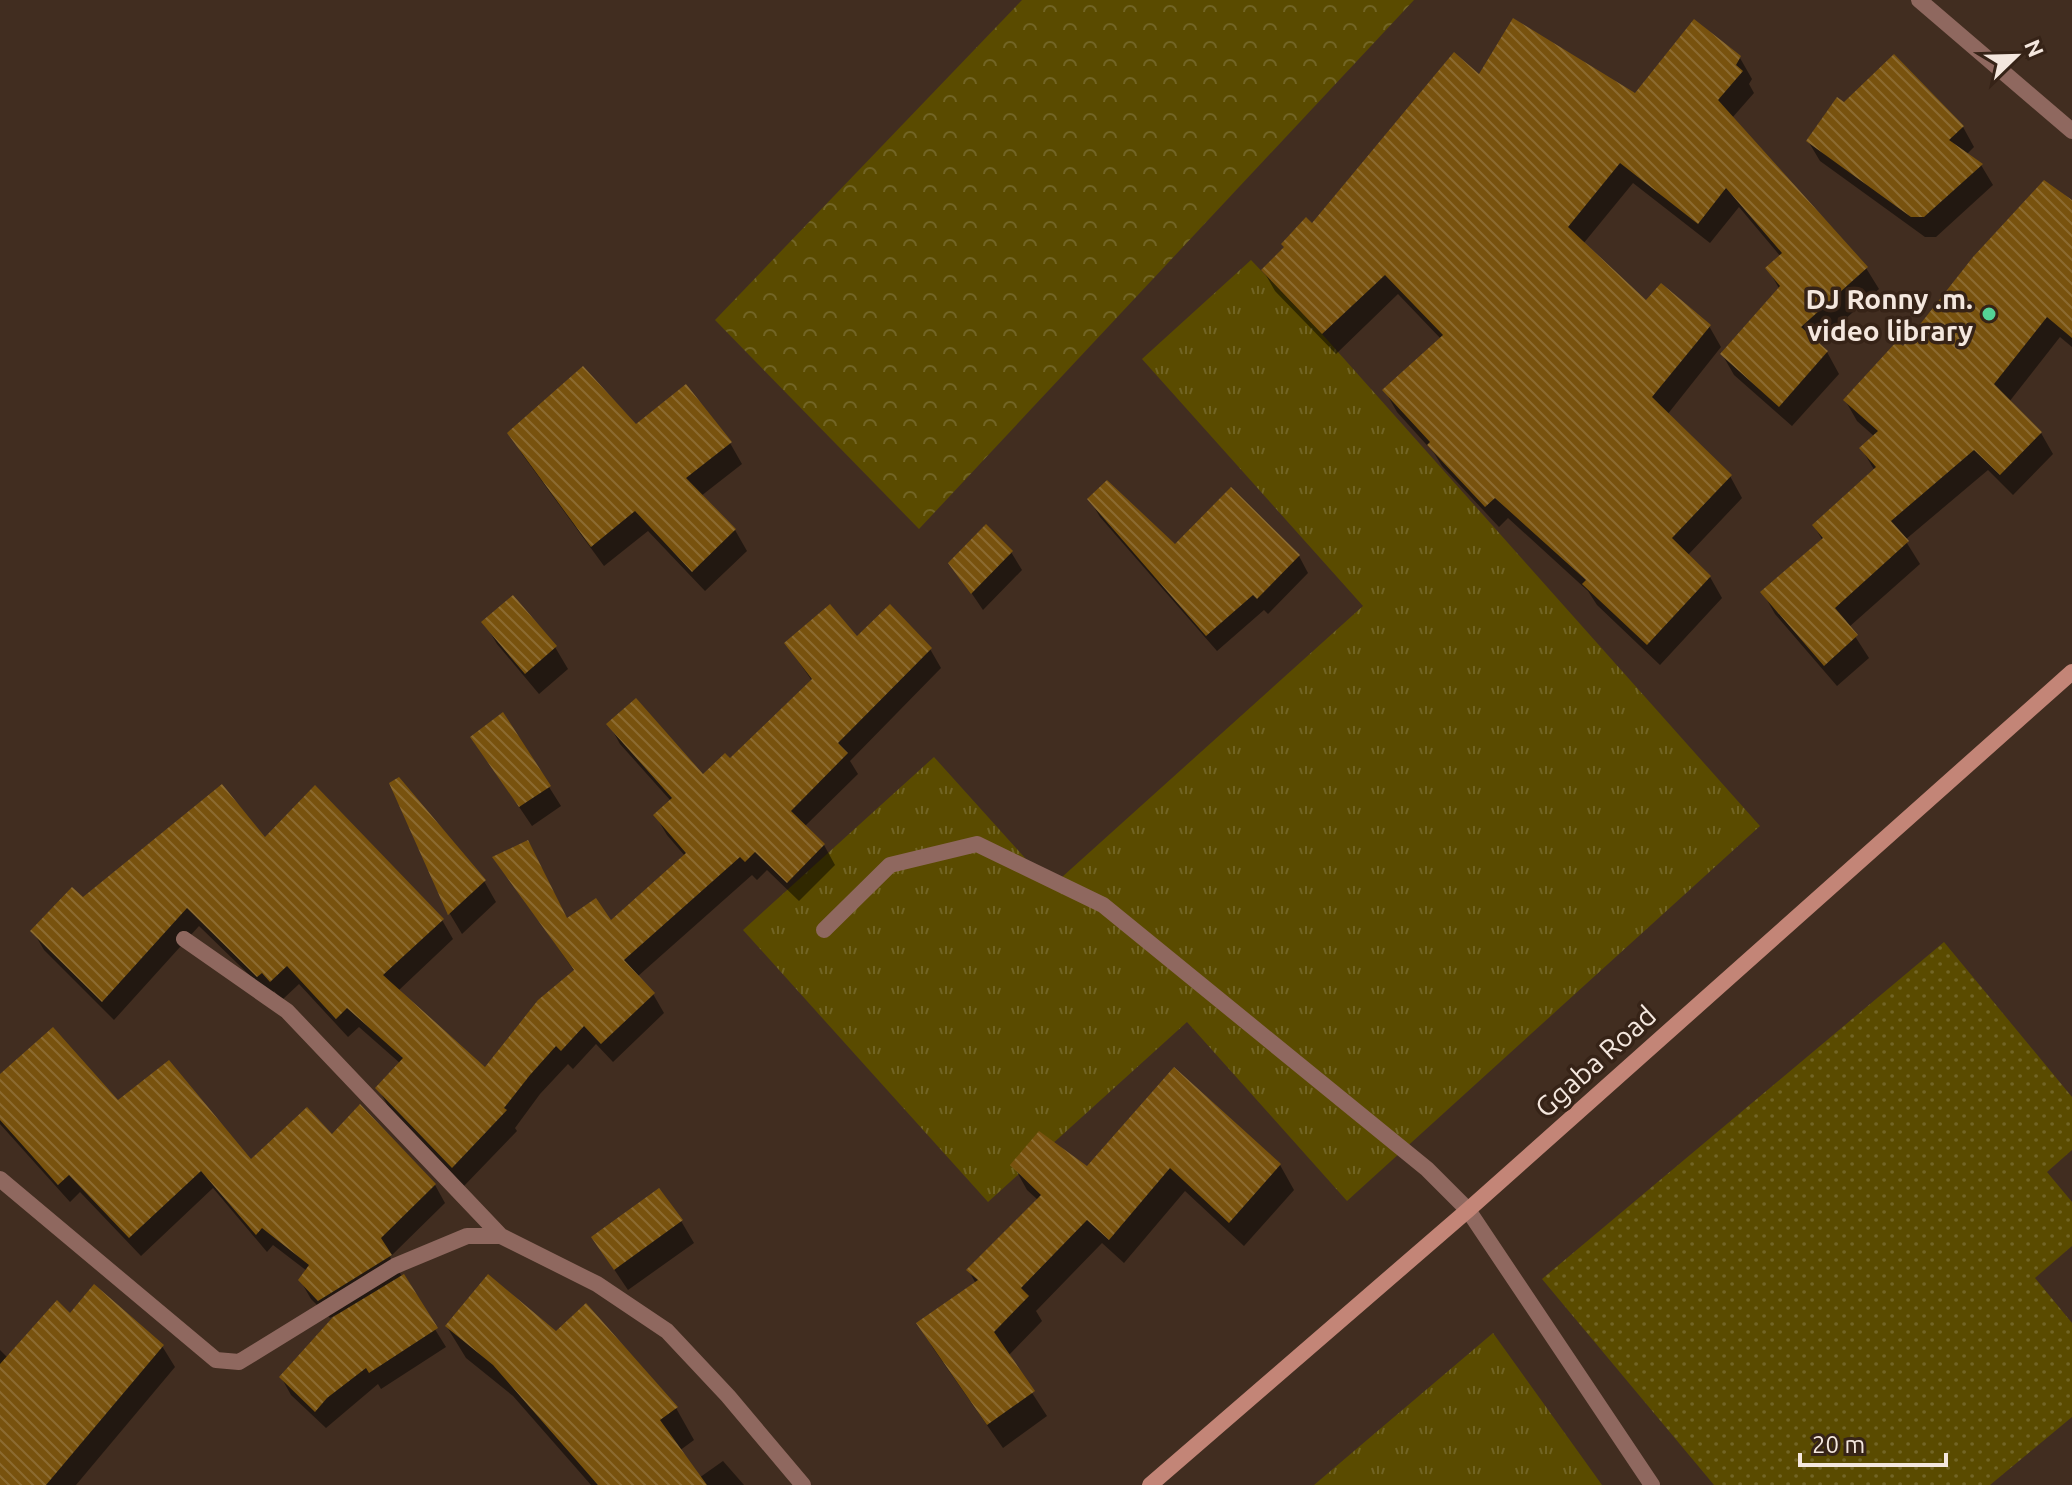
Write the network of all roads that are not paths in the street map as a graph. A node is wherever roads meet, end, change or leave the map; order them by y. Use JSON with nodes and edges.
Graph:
{"nodes":[{"id":1,"x":1919,"y":0,"type":"edge"},
{"id":2,"x":2072,"y":131,"type":"edge"},
{"id":3,"x":2072,"y":672,"type":"edge"},
{"id":4,"x":824,"y":930,"type":"dead end"},
{"id":5,"x":184,"y":939,"type":"dead end"},
{"id":6,"x":0,"y":1179,"type":"edge"},
{"id":7,"x":1468,"y":1210,"type":"junction"},
{"id":8,"x":501,"y":1236,"type":"junction"},
{"id":9,"x":803,"y":1485,"type":"edge"},
{"id":10,"x":1150,"y":1485,"type":"edge"},
{"id":11,"x":1652,"y":1485,"type":"edge"}],
"edges":[{"from":1,"to":2,"type":"street"},
{"from":3,"to":7,"type":"main road","name":"Ggaba Road"},
{"from":4,"to":7,"type":"street"},
{"from":5,"to":8,"type":"street"},
{"from":6,"to":8,"type":"street"},
{"from":7,"to":10,"type":"main road","name":"Ggaba Road"},
{"from":7,"to":11,"type":"street"},
{"from":8,"to":9,"type":"street"}]}
